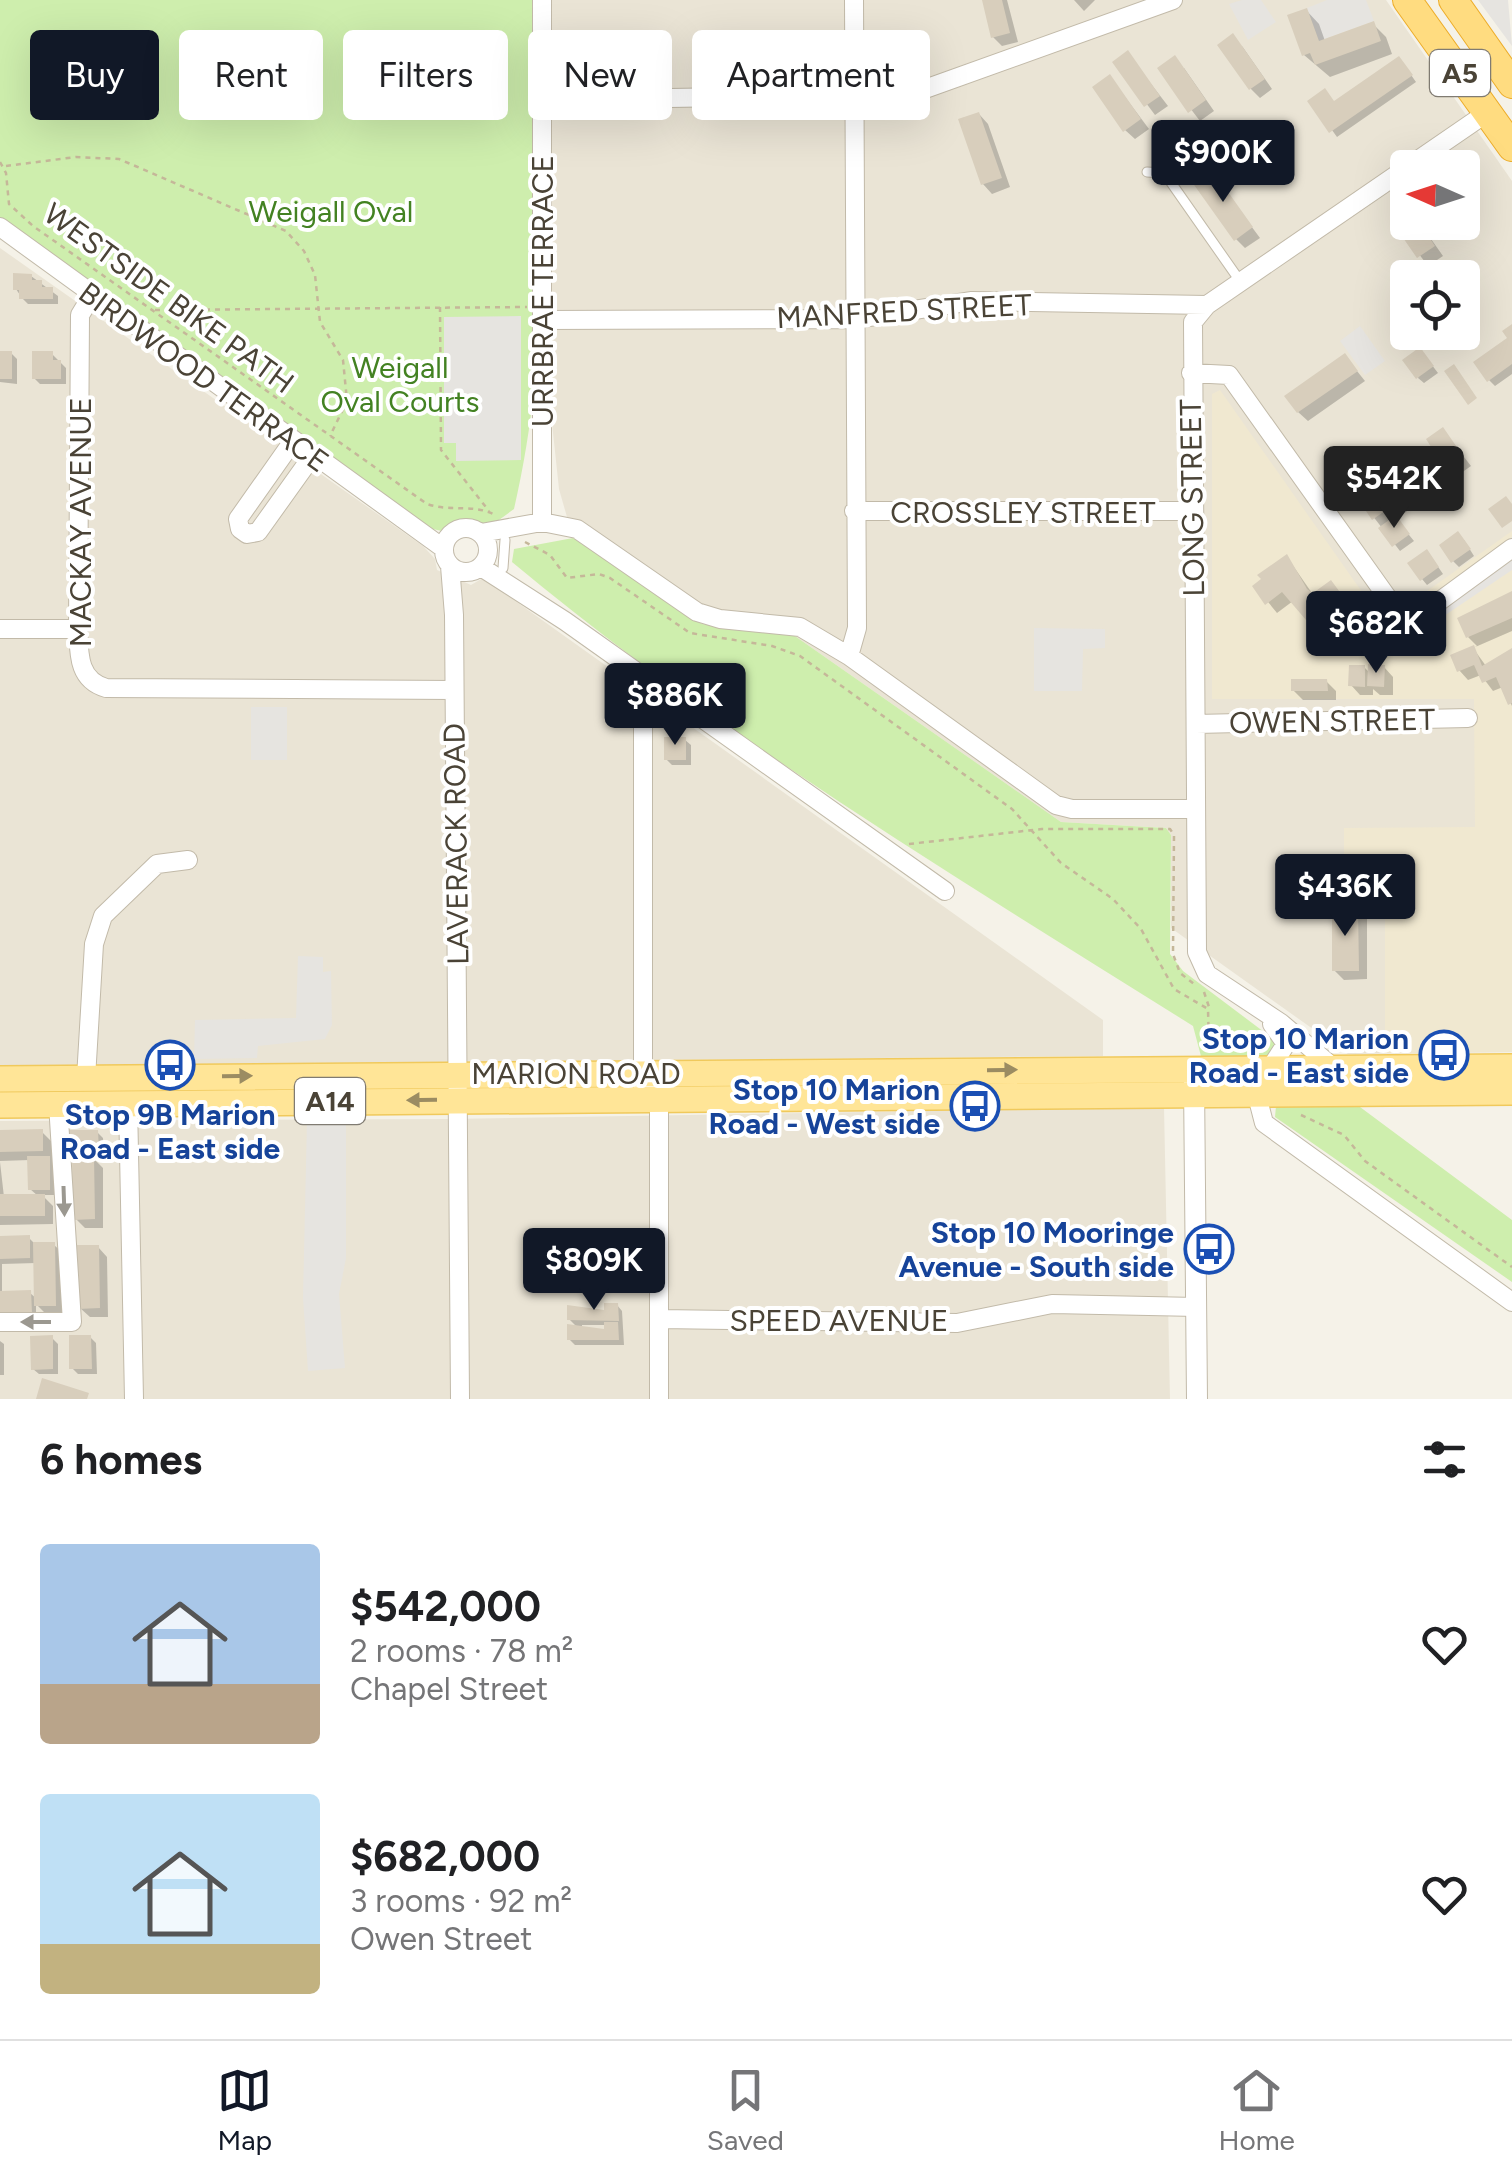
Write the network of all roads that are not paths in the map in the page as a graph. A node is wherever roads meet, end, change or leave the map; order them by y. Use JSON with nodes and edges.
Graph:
{"nodes":[{"id":1,"x":542,"y":0,"type":"edge"},
{"id":2,"x":854,"y":0,"type":"edge"},
{"id":3,"x":1173,"y":0,"type":"edge"},
{"id":4,"x":1407,"y":0,"type":"edge"},
{"id":5,"x":1453,"y":0,"type":"edge"},
{"id":6,"x":542,"y":30,"type":"edge"},
{"id":7,"x":854,"y":30,"type":"edge"},
{"id":8,"x":1512,"y":84,"type":"edge"},
{"id":9,"x":930,"y":87,"type":"edge"},
{"id":10,"x":1488,"y":112,"type":"junction"},
{"id":11,"x":541,"y":120,"type":"edge"},
{"id":12,"x":855,"y":120,"type":"edge"},
{"id":13,"x":1512,"y":147,"type":"edge"},
{"id":14,"x":1198,"y":162,"type":"dead end"},
{"id":15,"x":1147,"y":172,"type":"dead end"},
{"id":16,"x":1170,"y":181,"type":"junction"},
{"id":17,"x":0,"y":228,"type":"edge"},
{"id":18,"x":1240,"y":282,"type":"junction"},
{"id":19,"x":91,"y":297,"type":"junction"},
{"id":20,"x":1206,"y":305,"type":"junction"},
{"id":21,"x":535,"y":313,"type":"junction"},
{"id":22,"x":856,"y":319,"type":"junction"},
{"id":23,"x":1191,"y":373,"type":"junction"},
{"id":24,"x":293,"y":441,"type":"junction"},
{"id":25,"x":313,"y":455,"type":"junction"},
{"id":26,"x":854,"y":511,"type":"junction"},
{"id":27,"x":1192,"y":511,"type":"junction"},
{"id":28,"x":542,"y":522,"type":"junction"},
{"id":29,"x":508,"y":534,"type":"junction"},
{"id":30,"x":1512,"y":548,"type":"edge"},
{"id":31,"x":468,"y":553,"type":"junction"},
{"id":32,"x":503,"y":568,"type":"junction"},
{"id":33,"x":565,"y":620,"type":"junction"},
{"id":34,"x":78,"y":628,"type":"junction"},
{"id":35,"x":0,"y":629,"type":"edge"},
{"id":36,"x":849,"y":656,"type":"junction"},
{"id":37,"x":643,"y":676,"type":"junction"},
{"id":38,"x":454,"y":690,"type":"junction"},
{"id":39,"x":1468,"y":718,"type":"dead end"},
{"id":40,"x":1196,"y":724,"type":"junction"},
{"id":41,"x":1196,"y":809,"type":"junction"},
{"id":42,"x":188,"y":860,"type":"dead end"},
{"id":43,"x":945,"y":890,"type":"dead end"},
{"id":44,"x":1257,"y":1010,"type":"junction"},
{"id":45,"x":1512,"y":1066,"type":"edge"},
{"id":46,"x":1271,"y":1067,"type":"junction"},
{"id":47,"x":1334,"y":1068,"type":"junction"},
{"id":48,"x":1199,"y":1072,"type":"junction"},
{"id":49,"x":460,"y":1074,"type":"junction"},
{"id":50,"x":0,"y":1078,"type":"edge"},
{"id":51,"x":86,"y":1078,"type":"junction"},
{"id":52,"x":651,"y":1086,"type":"junction"},
{"id":53,"x":1256,"y":1092,"type":"junction"},
{"id":54,"x":1512,"y":1092,"type":"edge"},
{"id":55,"x":136,"y":1094,"type":"junction"},
{"id":56,"x":460,"y":1100,"type":"junction"},
{"id":57,"x":58,"y":1104,"type":"junction"},
{"id":58,"x":0,"y":1105,"type":"edge"},
{"id":59,"x":1512,"y":1302,"type":"edge"},
{"id":60,"x":1198,"y":1307,"type":"junction"},
{"id":61,"x":660,"y":1319,"type":"junction"},
{"id":62,"x":0,"y":1322,"type":"edge"},
{"id":63,"x":134,"y":1399,"type":"edge"},
{"id":64,"x":460,"y":1399,"type":"edge"},
{"id":65,"x":659,"y":1399,"type":"edge"},
{"id":66,"x":1197,"y":1399,"type":"edge"}],
"edges":[{"from":1,"to":6,"type":"street","name":"URRBRAE TERRACE"},
{"from":2,"to":7,"type":"street"},
{"from":3,"to":9,"type":"street"},
{"from":4,"to":10,"type":"highway","number":"A5"},
{"from":5,"to":8,"type":"highway","number":"A5"},
{"from":10,"to":13,"type":"highway","number":"A5"},
{"from":10,"to":18,"type":"street"},
{"from":11,"to":21,"type":"street","name":"URRBRAE TERRACE"},
{"from":12,"to":22,"type":"street"},
{"from":14,"to":16,"type":"lane"},
{"from":15,"to":16,"type":"lane"},
{"from":16,"to":18,"type":"lane"},
{"from":17,"to":19,"type":"street","name":"BIRDWOOD TERRACE"},
{"from":18,"to":20,"type":"street"},
{"from":19,"to":24,"type":"street","name":"BIRDWOOD TERRACE"},
{"from":19,"to":34,"type":"street","name":"MACKAY AVENUE"},
{"from":20,"to":22,"type":"street","name":"MANFRED STREET"},
{"from":20,"to":23,"type":"street","name":"LONG STREET"},
{"from":21,"to":22,"type":"street","name":"MANFRED STREET"},
{"from":21,"to":28,"type":"street","name":"URRBRAE TERRACE"},
{"from":22,"to":26,"type":"street"},
{"from":23,"to":27,"type":"street","name":"LONG STREET"},
{"from":23,"to":30,"type":"street"},
{"from":24,"to":25,"type":"street","name":"BIRDWOOD TERRACE"},
{"from":24,"to":25,"type":"street"},
{"from":25,"to":31,"type":"street","name":"BIRDWOOD TERRACE"},
{"from":26,"to":27,"type":"street","name":"CROSSLEY STREET"},
{"from":26,"to":36,"type":"street"},
{"from":27,"to":40,"type":"street","name":"LONG STREET"},
{"from":28,"to":29,"type":"street"},
{"from":28,"to":31,"type":"street"},
{"from":28,"to":36,"type":"street"},
{"from":29,"to":31,"type":"street"},
{"from":29,"to":32,"type":"lane"},
{"from":31,"to":32,"type":"street","name":"BIRDWOOD TERRACE"},
{"from":31,"to":33,"type":"street","name":"BIRDWOOD TERRACE"},
{"from":31,"to":38,"type":"street","name":"LAVERACK ROAD"},
{"from":32,"to":33,"type":"street","name":"BIRDWOOD TERRACE"},
{"from":33,"to":37,"type":"street","name":"BIRDWOOD TERRACE"},
{"from":34,"to":35,"type":"street"},
{"from":34,"to":38,"type":"street","name":"MACKAY AVENUE"},
{"from":36,"to":41,"type":"street"},
{"from":37,"to":43,"type":"street","name":"BIRDWOOD TERRACE"},
{"from":37,"to":52,"type":"street"},
{"from":38,"to":49,"type":"street","name":"LAVERACK ROAD"},
{"from":39,"to":40,"type":"street","name":"OWEN STREET"},
{"from":40,"to":41,"type":"street","name":"LONG STREET"},
{"from":41,"to":44,"type":"street","name":"LONG STREET"},
{"from":42,"to":51,"type":"street"},
{"from":44,"to":46,"type":"street","name":"LONG STREET"},
{"from":44,"to":47,"type":"street","name":"LONG STREET"},
{"from":45,"to":47,"type":"main road","name":"MARION ROAD","number":"A14"},
{"from":46,"to":47,"type":"main road","name":"MARION ROAD","number":"A14"},
{"from":46,"to":48,"type":"main road","name":"MARION ROAD","number":"A14"},
{"from":48,"to":52,"type":"main road","name":"MARION ROAD","number":"A14"},
{"from":48,"to":53,"type":"main road","name":"MARION ROAD","number":"A14"},
{"from":48,"to":60,"type":"street"},
{"from":49,"to":52,"type":"main road","name":"MARION ROAD","number":"A14"},
{"from":55,"to":49,"type":"main road","name":"MARION ROAD","number":"A14","one_way":true},
{"from":49,"to":56,"type":"street","name":"LAVERACK ROAD"},
{"from":50,"to":51,"type":"main road","name":"MARION ROAD","number":"A14"},
{"from":51,"to":55,"type":"main road","name":"MARION ROAD","number":"A14"},
{"from":52,"to":56,"type":"main road","name":"MARION ROAD","number":"A14"},
{"from":52,"to":61,"type":"street"},
{"from":53,"to":54,"type":"main road","name":"MARION ROAD","number":"A14"},
{"from":53,"to":59,"type":"street"},
{"from":56,"to":55,"type":"main road","name":"MARION ROAD","number":"A14","one_way":true},
{"from":55,"to":57,"type":"main road","name":"MARION ROAD","number":"A14"},
{"from":55,"to":63,"type":"street"},
{"from":56,"to":64,"type":"street","name":"LAVERACK ROAD"},
{"from":57,"to":58,"type":"main road","name":"MARION ROAD","number":"A14"},
{"from":57,"to":62,"type":"street","one_way":true},
{"from":60,"to":61,"type":"street","name":"SPEED AVENUE"},
{"from":60,"to":66,"type":"street"},
{"from":61,"to":65,"type":"street"}]}
